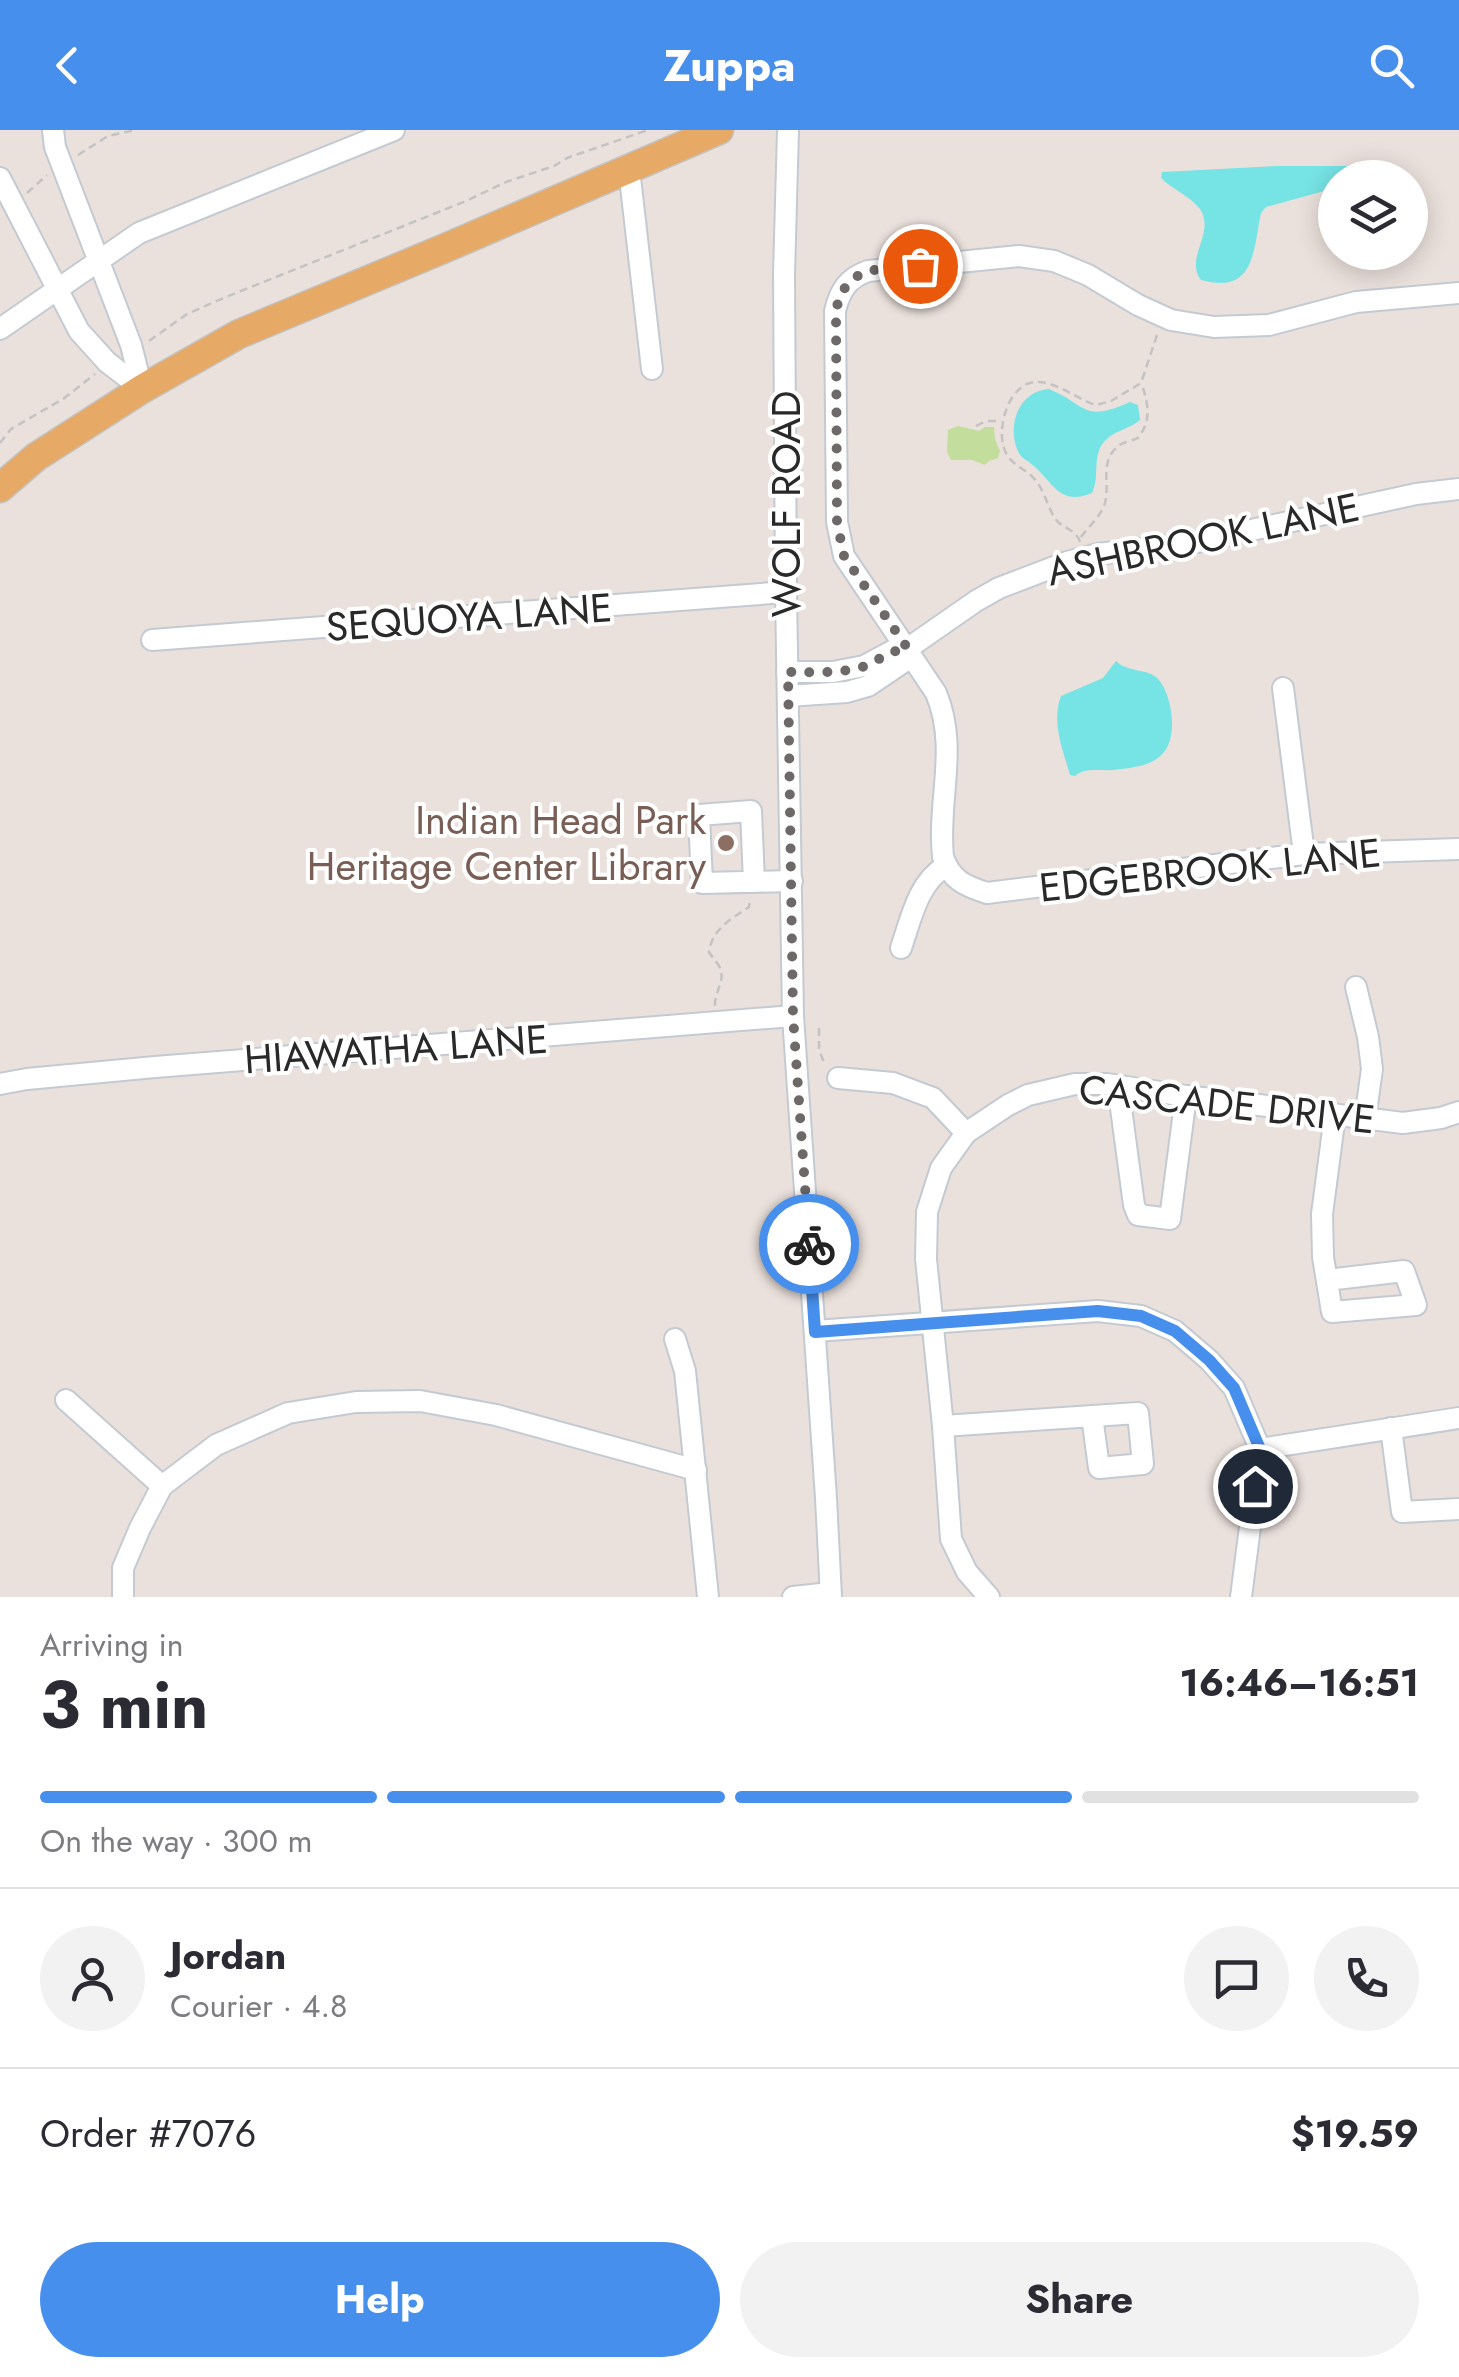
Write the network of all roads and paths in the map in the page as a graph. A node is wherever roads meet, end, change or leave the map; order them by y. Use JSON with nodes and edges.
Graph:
{"nodes":[{"id":1,"x":52,"y":130,"type":"edge"},
{"id":2,"x":136,"y":130,"type":"edge"},
{"id":3,"x":394,"y":130,"type":"edge"},
{"id":4,"x":648,"y":130,"type":"edge"},
{"id":5,"x":719,"y":130,"type":"edge"},
{"id":6,"x":788,"y":130,"type":"edge"},
{"id":7,"x":62,"y":166,"type":"junction"},
{"id":8,"x":630,"y":169,"type":"junction"},
{"id":9,"x":0,"y":178,"type":"edge"},
{"id":10,"x":13,"y":203,"type":"junction"},
{"id":11,"x":99,"y":262,"type":"junction"},
{"id":12,"x":58,"y":290,"type":"junction"},
{"id":13,"x":1459,"y":293,"type":"edge"},
{"id":14,"x":1164,"y":316,"type":"junction"},
{"id":15,"x":0,"y":328,"type":"edge"},
{"id":16,"x":132,"y":351,"type":"junction"},
{"id":17,"x":111,"y":366,"type":"junction"},
{"id":18,"x":652,"y":369,"type":"dead end"},
{"id":19,"x":1141,"y":382,"type":"junction"},
{"id":20,"x":142,"y":390,"type":"junction"},
{"id":21,"x":1002,"y":421,"type":"junction"},
{"id":22,"x":976,"y":426,"type":"dead end"},
{"id":23,"x":0,"y":443,"type":"edge"},
{"id":24,"x":0,"y":488,"type":"edge"},
{"id":25,"x":1459,"y":489,"type":"edge"},
{"id":26,"x":1080,"y":548,"type":"junction"},
{"id":27,"x":786,"y":592,"type":"junction"},
{"id":28,"x":152,"y":640,"type":"dead end"},
{"id":29,"x":908,"y":649,"type":"junction"},
{"id":30,"x":788,"y":672,"type":"junction"},
{"id":31,"x":1283,"y":688,"type":"dead end"},
{"id":32,"x":788,"y":696,"type":"junction"},
{"id":33,"x":1459,"y":849,"type":"edge"},
{"id":34,"x":1304,"y":854,"type":"junction"},
{"id":35,"x":946,"y":866,"type":"junction"},
{"id":36,"x":792,"y":881,"type":"junction"},
{"id":37,"x":754,"y":882,"type":"joint"},
{"id":38,"x":900,"y":948,"type":"dead end"},
{"id":39,"x":1356,"y":987,"type":"dead end"},
{"id":40,"x":793,"y":1016,"type":"junction"},
{"id":41,"x":717,"y":1023,"type":"junction"},
{"id":42,"x":819,"y":1028,"type":"dead end"},
{"id":43,"x":838,"y":1078,"type":"joint"},
{"id":44,"x":0,"y":1084,"type":"edge"},
{"id":45,"x":1118,"y":1086,"type":"junction"},
{"id":46,"x":1186,"y":1096,"type":"junction"},
{"id":47,"x":1459,"y":1112,"type":"edge"},
{"id":48,"x":1335,"y":1115,"type":"junction"},
{"id":49,"x":1365,"y":1119,"type":"junction"},
{"id":50,"x":966,"y":1133,"type":"junction"},
{"id":51,"x":1327,"y":1280,"type":"dead end"},
{"id":52,"x":933,"y":1324,"type":"junction"},
{"id":53,"x":815,"y":1332,"type":"junction"},
{"id":54,"x":675,"y":1340,"type":"dead end"},
{"id":55,"x":66,"y":1400,"type":"dead end"},
{"id":56,"x":1092,"y":1416,"type":"dead end"},
{"id":57,"x":1459,"y":1418,"type":"edge"},
{"id":58,"x":943,"y":1426,"type":"junction"},
{"id":59,"x":1391,"y":1428,"type":"junction"},
{"id":60,"x":1260,"y":1449,"type":"junction"},
{"id":61,"x":696,"y":1470,"type":"junction"},
{"id":62,"x":162,"y":1486,"type":"junction"},
{"id":63,"x":1459,"y":1510,"type":"edge"},
{"id":64,"x":830,"y":1595,"type":"edge"},
{"id":65,"x":124,"y":1597,"type":"edge"},
{"id":66,"x":708,"y":1597,"type":"edge"},
{"id":67,"x":793,"y":1597,"type":"edge"},
{"id":68,"x":990,"y":1597,"type":"edge"},
{"id":69,"x":1241,"y":1597,"type":"edge"}],
"edges":[{"from":1,"to":7,"type":"street"},
{"from":2,"to":7,"type":"path"},
{"from":3,"to":11,"type":"street"},
{"from":4,"to":16,"type":"path"},
{"from":5,"to":8,"type":"main road"},
{"from":6,"to":27,"type":"street","name":"WOLF ROAD"},
{"from":7,"to":10,"type":"path"},
{"from":7,"to":11,"type":"street"},
{"from":8,"to":18,"type":"street"},
{"from":8,"to":20,"type":"main road"},
{"from":9,"to":10,"type":"street"},
{"from":10,"to":12,"type":"street"},
{"from":11,"to":12,"type":"street"},
{"from":11,"to":16,"type":"street"},
{"from":12,"to":15,"type":"street"},
{"from":12,"to":17,"type":"street"},
{"from":13,"to":14,"type":"street"},
{"from":14,"to":19,"type":"path"},
{"from":14,"to":29,"type":"street"},
{"from":16,"to":20,"type":"street"},
{"from":17,"to":20,"type":"street"},
{"from":17,"to":23,"type":"path"},
{"from":19,"to":21,"type":"path"},
{"from":19,"to":26,"type":"path"},
{"from":20,"to":24,"type":"main road"},
{"from":21,"to":22,"type":"path"},
{"from":21,"to":26,"type":"path"},
{"from":25,"to":26,"type":"street","name":"ASHBROOK LANE"},
{"from":26,"to":29,"type":"street","name":"ASHBROOK LANE"},
{"from":27,"to":28,"type":"street","name":"SEQUOYA LANE"},
{"from":27,"to":30,"type":"street","name":"WOLF ROAD"},
{"from":29,"to":30,"type":"street","name":"ASHBROOK LANE"},
{"from":29,"to":32,"type":"street","name":"ASHBROOK LANE"},
{"from":29,"to":35,"type":"street"},
{"from":30,"to":32,"type":"street","name":"WOLF ROAD"},
{"from":31,"to":34,"type":"street"},
{"from":32,"to":36,"type":"street","name":"WOLF ROAD"},
{"from":33,"to":34,"type":"street","name":"EDGEBROOK LANE"},
{"from":34,"to":35,"type":"street","name":"EDGEBROOK LANE"},
{"from":35,"to":38,"type":"street"},
{"from":36,"to":37,"type":"street"},
{"from":36,"to":40,"type":"street","name":"WOLF ROAD"},
{"from":37,"to":41,"type":"path"},
{"from":39,"to":49,"type":"street"},
{"from":40,"to":41,"type":"street","name":"HIAWATHA LANE"},
{"from":40,"to":53,"type":"street","name":"WOLF ROAD"},
{"from":41,"to":44,"type":"street","name":"HIAWATHA LANE"},
{"from":42,"to":43,"type":"path"},
{"from":43,"to":50,"type":"street"},
{"from":45,"to":46,"type":"street","name":"CASCADE DRIVE"},
{"from":45,"to":46,"type":"street"},
{"from":45,"to":50,"type":"street","name":"CASCADE DRIVE"},
{"from":46,"to":48,"type":"street","name":"CASCADE DRIVE"},
{"from":47,"to":49,"type":"street","name":"CASCADE DRIVE"},
{"from":48,"to":49,"type":"street","name":"CASCADE DRIVE"},
{"from":48,"to":51,"type":"street"},
{"from":50,"to":52,"type":"street","name":"CASCADE DRIVE"},
{"from":52,"to":53,"type":"street"},
{"from":52,"to":58,"type":"street","name":"CASCADE DRIVE"},
{"from":52,"to":60,"type":"street"},
{"from":53,"to":64,"type":"street","name":"WOLF ROAD"},
{"from":54,"to":61,"type":"street"},
{"from":55,"to":62,"type":"street"},
{"from":56,"to":58,"type":"street"},
{"from":57,"to":59,"type":"street"},
{"from":58,"to":68,"type":"street","name":"CASCADE DRIVE"},
{"from":59,"to":60,"type":"street"},
{"from":59,"to":63,"type":"street"},
{"from":60,"to":69,"type":"street"},
{"from":61,"to":62,"type":"street"},
{"from":61,"to":66,"type":"street"},
{"from":62,"to":65,"type":"street"},
{"from":64,"to":67,"type":"street"}]}
